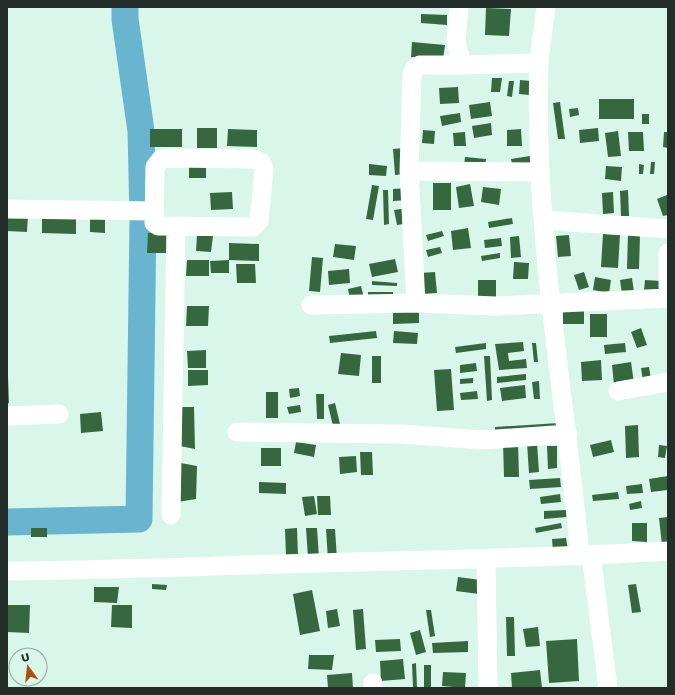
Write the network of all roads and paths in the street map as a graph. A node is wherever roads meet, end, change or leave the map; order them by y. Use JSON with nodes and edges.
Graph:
{"nodes":[{"id":1,"x":459,"y":7,"type":"edge"},
{"id":2,"x":546,"y":7,"type":"edge"},
{"id":3,"x":539,"y":63,"type":"junction"},
{"id":4,"x":462,"y":65,"type":"junction"},
{"id":5,"x":409,"y":171,"type":"junction"},
{"id":6,"x":539,"y":172,"type":"junction"},
{"id":7,"x":7,"y":209,"type":"edge"},
{"id":8,"x":146,"y":211,"type":"junction"},
{"id":9,"x":544,"y":220,"type":"junction"},
{"id":10,"x":176,"y":227,"type":"junction"},
{"id":11,"x":668,"y":230,"type":"edge"},
{"id":12,"x":668,"y":253,"type":"edge"},
{"id":13,"x":668,"y":288,"type":"edge"},
{"id":14,"x":668,"y":298,"type":"edge"},
{"id":15,"x":551,"y":302,"type":"junction"},
{"id":16,"x":416,"y":303,"type":"junction"},
{"id":17,"x":311,"y":305,"type":"dead end"},
{"id":18,"x":668,"y":382,"type":"edge"},
{"id":19,"x":618,"y":391,"type":"dead end"},
{"id":20,"x":59,"y":414,"type":"dead end"},
{"id":21,"x":7,"y":416,"type":"edge"},
{"id":22,"x":237,"y":432,"type":"dead end"},
{"id":23,"x":568,"y":434,"type":"junction"},
{"id":24,"x":171,"y":515,"type":"dead end"},
{"id":25,"x":668,"y":550,"type":"edge"},
{"id":26,"x":586,"y":556,"type":"junction"},
{"id":27,"x":486,"y":560,"type":"junction"},
{"id":28,"x":7,"y":571,"type":"edge"},
{"id":29,"x":488,"y":688,"type":"edge"},
{"id":30,"x":608,"y":688,"type":"edge"}],
"edges":[{"from":1,"to":4,"type":"street"},
{"from":2,"to":3,"type":"street"},
{"from":3,"to":4,"type":"street"},
{"from":3,"to":6,"type":"street"},
{"from":4,"to":5,"type":"street"},
{"from":5,"to":6,"type":"street"},
{"from":5,"to":16,"type":"street"},
{"from":6,"to":9,"type":"street"},
{"from":7,"to":8,"type":"street"},
{"from":8,"to":10,"type":"street"},
{"from":8,"to":10,"type":"street"},
{"from":9,"to":11,"type":"street"},
{"from":9,"to":15,"type":"street"},
{"from":10,"to":24,"type":"street"},
{"from":12,"to":13,"type":"street"},
{"from":14,"to":15,"type":"street"},
{"from":15,"to":16,"type":"street"},
{"from":15,"to":23,"type":"street"},
{"from":16,"to":17,"type":"street"},
{"from":18,"to":19,"type":"street"},
{"from":20,"to":21,"type":"street"},
{"from":22,"to":23,"type":"street"},
{"from":23,"to":26,"type":"street"},
{"from":25,"to":26,"type":"street"},
{"from":26,"to":27,"type":"street"},
{"from":26,"to":30,"type":"street"},
{"from":27,"to":28,"type":"street"},
{"from":27,"to":29,"type":"street"}]}
